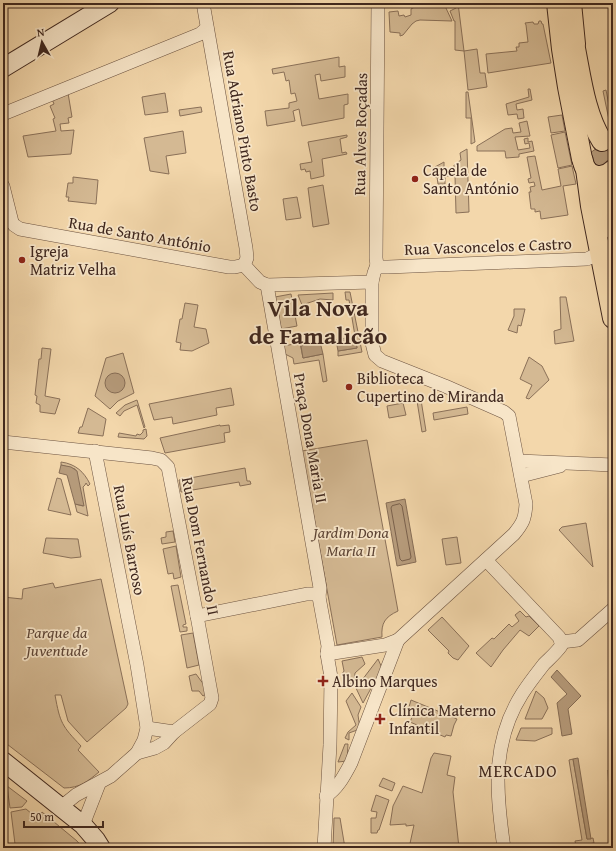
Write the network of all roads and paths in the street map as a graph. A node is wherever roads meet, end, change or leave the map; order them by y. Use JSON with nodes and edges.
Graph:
{"nodes":[{"id":1,"x":203,"y":3,"type":"edge"},
{"id":2,"x":378,"y":3,"type":"edge"},
{"id":3,"x":551,"y":3,"type":"edge"},
{"id":4,"x":556,"y":3,"type":"edge"},
{"id":5,"x":564,"y":3,"type":"edge"},
{"id":6,"x":571,"y":3,"type":"edge"},
{"id":7,"x":98,"y":5,"type":"edge"},
{"id":8,"x":207,"y":28,"type":"junction"},
{"id":9,"x":568,"y":47,"type":"junction"},
{"id":10,"x":3,"y":57,"type":"edge"},
{"id":11,"x":3,"y":68,"type":"edge"},
{"id":12,"x":3,"y":114,"type":"edge"},
{"id":13,"x":610,"y":145,"type":"edge"},
{"id":14,"x":584,"y":164,"type":"junction"},
{"id":15,"x":612,"y":172,"type":"edge"},
{"id":16,"x":3,"y":186,"type":"edge"},
{"id":17,"x":613,"y":230,"type":"edge"},
{"id":18,"x":600,"y":253,"type":"junction"},
{"id":19,"x":244,"y":265,"type":"junction"},
{"id":20,"x":377,"y":265,"type":"junction"},
{"id":21,"x":372,"y":282,"type":"junction"},
{"id":22,"x":267,"y":285,"type":"junction"},
{"id":23,"x":613,"y":318,"type":"edge"},
{"id":24,"x":3,"y":442,"type":"edge"},
{"id":25,"x":95,"y":451,"type":"junction"},
{"id":26,"x":518,"y":461,"type":"junction"},
{"id":27,"x":568,"y":463,"type":"junction"},
{"id":28,"x":613,"y":465,"type":"edge"},
{"id":29,"x":521,"y":476,"type":"junction"},
{"id":30,"x":486,"y":560,"type":"junction"},
{"id":31,"x":318,"y":596,"type":"junction"},
{"id":32,"x":613,"y":609,"type":"edge"},
{"id":33,"x":197,"y":616,"type":"junction"},
{"id":34,"x":398,"y":640,"type":"junction"},
{"id":35,"x":560,"y":640,"type":"junction"},
{"id":36,"x":327,"y":654,"type":"junction"},
{"id":37,"x":205,"y":659,"type":"joint"},
{"id":38,"x":147,"y":728,"type":"junction"},
{"id":39,"x":174,"y":732,"type":"junction"},
{"id":40,"x":137,"y":753,"type":"junction"},
{"id":41,"x":3,"y":761,"type":"edge"},
{"id":42,"x":99,"y":784,"type":"junction"},
{"id":43,"x":326,"y":796,"type":"junction"},
{"id":44,"x":61,"y":807,"type":"junction"},
{"id":45,"x":83,"y":826,"type":"junction"},
{"id":46,"x":101,"y":848,"type":"edge"},
{"id":47,"x":324,"y":848,"type":"edge"},
{"id":48,"x":504,"y":848,"type":"edge"}],
"edges":[{"from":1,"to":8,"type":"street","name":"Rua Adriano Pinto Basto"},
{"from":2,"to":20,"type":"street","name":"Rua Alves Roçadas"},
{"from":3,"to":9,"type":"main road"},
{"from":4,"to":9,"type":"main road"},
{"from":5,"to":9,"type":"main road"},
{"from":6,"to":9,"type":"main road"},
{"from":7,"to":10,"type":"main road"},
{"from":7,"to":11,"type":"main road"},
{"from":8,"to":12,"type":"street"},
{"from":8,"to":19,"type":"street","name":"Rua Adriano Pinto Basto"},
{"from":9,"to":13,"type":"main road"},
{"from":9,"to":14,"type":"main road"},
{"from":13,"to":14,"type":"main road"},
{"from":14,"to":15,"type":"main road"},
{"from":14,"to":18,"type":"main road"},
{"from":15,"to":17,"type":"main road"},
{"from":16,"to":19,"type":"street","name":"Rua de Santo António"},
{"from":18,"to":20,"type":"street","name":"Rua Vasconcelos e Castro"},
{"from":18,"to":23,"type":"main road"},
{"from":19,"to":22,"type":"street"},
{"from":20,"to":21,"type":"street","name":"Rua Alves Roçadas"},
{"from":21,"to":22,"type":"street"},
{"from":21,"to":26,"type":"street","name":"Rua Alves Roçadas"},
{"from":22,"to":31,"type":"street","name":"Praça Dona Maria II"},
{"from":24,"to":25,"type":"street"},
{"from":25,"to":33,"type":"street","name":"Rua Dom Fernando II"},
{"from":25,"to":38,"type":"street","name":"Rua Luís Barroso"},
{"from":26,"to":27,"type":"street"},
{"from":26,"to":29,"type":"street"},
{"from":27,"to":28,"type":"street"},
{"from":27,"to":29,"type":"street"},
{"from":29,"to":30,"type":"street"},
{"from":30,"to":34,"type":"street"},
{"from":30,"to":35,"type":"street"},
{"from":31,"to":33,"type":"street"},
{"from":31,"to":36,"type":"street","name":"Praça Dona Maria II"},
{"from":32,"to":35,"type":"street"},
{"from":33,"to":37,"type":"street","name":"Rua Dom Fernando II"},
{"from":34,"to":36,"type":"street"},
{"from":34,"to":43,"type":"street"},
{"from":35,"to":48,"type":"street"},
{"from":36,"to":43,"type":"street","name":"Praça Dona Maria II"},
{"from":37,"to":39,"type":"street","name":"Rua Luís Barroso"},
{"from":38,"to":39,"type":"street"},
{"from":38,"to":40,"type":"street","name":"Rua Luís Barroso"},
{"from":39,"to":40,"type":"street","name":"Rua Luís Barroso"},
{"from":40,"to":42,"type":"street","name":"Rua Luís Barroso"},
{"from":41,"to":44,"type":"main road"},
{"from":42,"to":44,"type":"street","name":"Rua Luís Barroso"},
{"from":42,"to":45,"type":"street"},
{"from":43,"to":47,"type":"street","name":"Praça Dona Maria II"},
{"from":44,"to":45,"type":"main road"},
{"from":45,"to":46,"type":"main road"}]}
